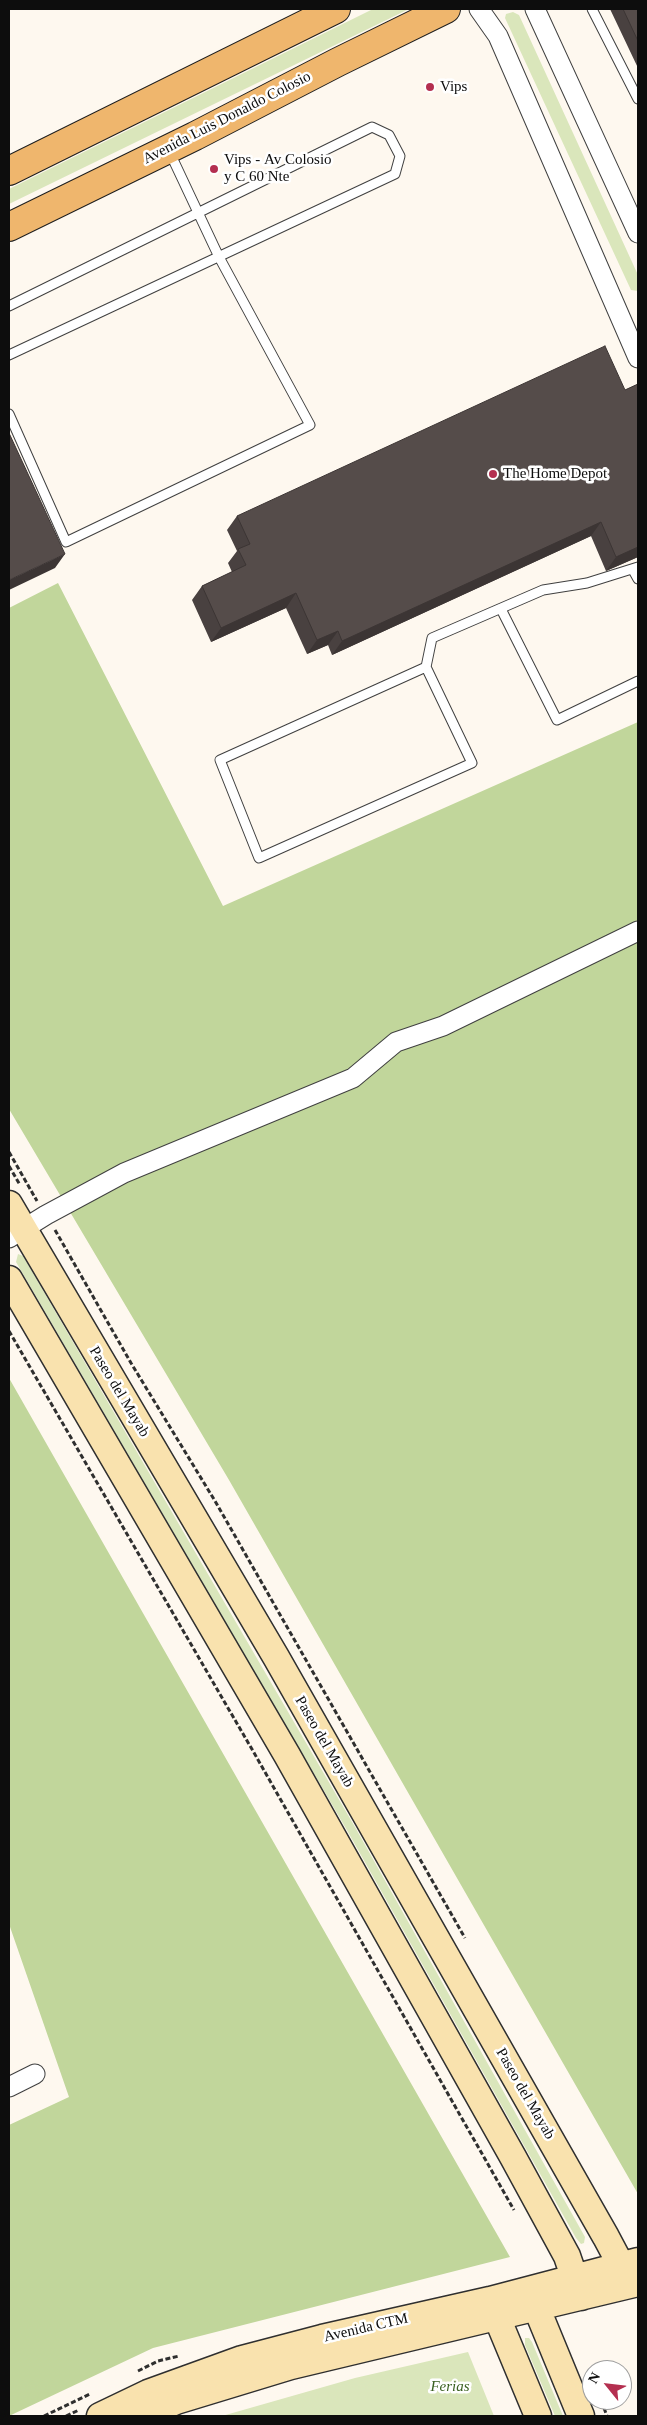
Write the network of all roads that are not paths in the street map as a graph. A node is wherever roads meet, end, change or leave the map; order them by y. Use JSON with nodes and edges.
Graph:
{"nodes":[{"id":1,"x":336,"y":9,"type":"edge"},
{"id":2,"x":446,"y":9,"type":"edge"},
{"id":3,"x":479,"y":9,"type":"edge"},
{"id":4,"x":535,"y":9,"type":"edge"},
{"id":5,"x":592,"y":9,"type":"edge"},
{"id":6,"x":638,"y":100,"type":"edge"},
{"id":7,"x":168,"y":150,"type":"junction"},
{"id":8,"x":9,"y":172,"type":"edge"},
{"id":9,"x":198,"y":211,"type":"junction"},
{"id":10,"x":9,"y":227,"type":"edge"},
{"id":11,"x":638,"y":233,"type":"edge"},
{"id":12,"x":219,"y":257,"type":"junction"},
{"id":13,"x":9,"y":306,"type":"edge"},
{"id":14,"x":631,"y":325,"type":"edge"},
{"id":15,"x":9,"y":355,"type":"edge"},
{"id":16,"x":638,"y":358,"type":"edge"},
{"id":17,"x":9,"y":414,"type":"edge"},
{"id":18,"x":636,"y":568,"type":"edge"},
{"id":19,"x":638,"y":579,"type":"edge"},
{"id":20,"x":501,"y":609,"type":"junction"},
{"id":21,"x":426,"y":667,"type":"junction"},
{"id":22,"x":638,"y":681,"type":"edge"},
{"id":23,"x":638,"y":931,"type":"edge"},
{"id":24,"x":9,"y":1204,"type":"edge"},
{"id":25,"x":16,"y":1233,"type":"edge"},
{"id":26,"x":9,"y":1279,"type":"edge"},
{"id":27,"x":35,"y":2074,"type":"dead end"},
{"id":28,"x":9,"y":2087,"type":"edge"},
{"id":29,"x":632,"y":2273,"type":"edge"},
{"id":30,"x":578,"y":2288,"type":"junction"},
{"id":31,"x":533,"y":2299,"type":"junction"},
{"id":32,"x":493,"y":2309,"type":"junction"},
{"id":33,"x":100,"y":2416,"type":"edge"},
{"id":34,"x":142,"y":2416,"type":"edge"},
{"id":35,"x":538,"y":2416,"type":"edge"},
{"id":36,"x":581,"y":2416,"type":"edge"}],
"edges":[{"from":1,"to":8,"type":"main road"},
{"from":2,"to":7,"type":"main road","name":"Avenida Luis Donaldo Colosio"},
{"from":3,"to":14,"type":"street"},
{"from":4,"to":11,"type":"street"},
{"from":5,"to":6,"type":"lane"},
{"from":7,"to":9,"type":"lane"},
{"from":7,"to":10,"type":"main road","name":"Avenida Luis Donaldo Colosio"},
{"from":9,"to":12,"type":"lane"},
{"from":9,"to":12,"type":"lane"},
{"from":9,"to":13,"type":"lane"},
{"from":12,"to":15,"type":"lane"},
{"from":12,"to":17,"type":"lane"},
{"from":14,"to":16,"type":"street"},
{"from":18,"to":19,"type":"lane"},
{"from":18,"to":20,"type":"lane"},
{"from":20,"to":21,"type":"lane"},
{"from":20,"to":22,"type":"lane"},
{"from":21,"to":21,"type":"lane"},
{"from":23,"to":25,"type":"street"},
{"from":24,"to":25,"type":"main road","name":"Paseo del Mayab"},
{"from":25,"to":29,"type":"main road","name":"Paseo del Mayab"},
{"from":26,"to":30,"type":"main road"},
{"from":27,"to":28,"type":"street"},
{"from":29,"to":30,"type":"main road","name":"Avenida CTM"},
{"from":30,"to":31,"type":"main road","name":"Avenida CTM"},
{"from":31,"to":32,"type":"main road","name":"Avenida CTM"},
{"from":31,"to":36,"type":"main road"},
{"from":32,"to":33,"type":"main road","name":"Avenida CTM"},
{"from":32,"to":34,"type":"main road","name":"Avenida CTM"},
{"from":32,"to":35,"type":"main road"}]}
